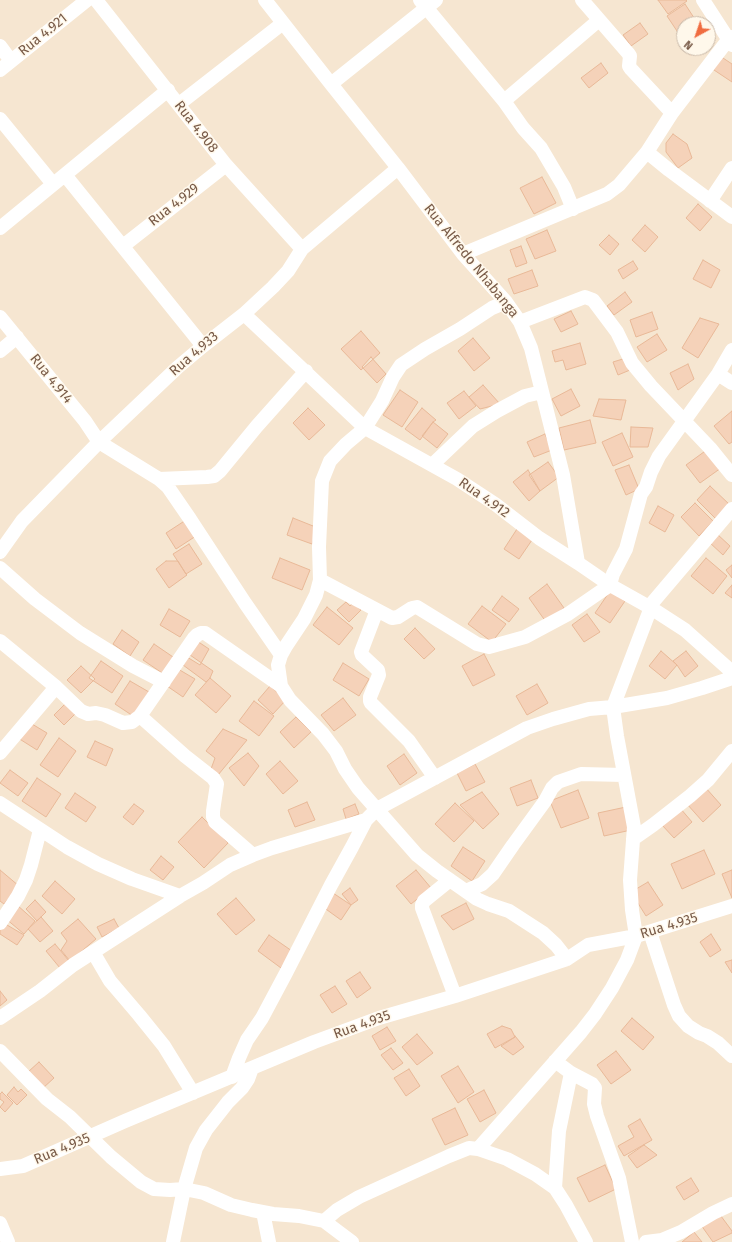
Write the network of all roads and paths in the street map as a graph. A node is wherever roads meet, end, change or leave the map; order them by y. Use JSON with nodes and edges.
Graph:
{"nodes":[{"id":1,"x":87,"y":0,"type":"edge"},
{"id":2,"x":96,"y":0,"type":"edge"},
{"id":3,"x":265,"y":0,"type":"edge"},
{"id":4,"x":582,"y":0,"type":"edge"},
{"id":5,"x":703,"y":0,"type":"edge"},
{"id":6,"x":428,"y":2,"type":"edge"},
{"id":7,"x":599,"y":20,"type":"junction"},
{"id":8,"x":283,"y":23,"type":"junction"},
{"id":9,"x":731,"y":41,"type":"edge"},
{"id":10,"x":0,"y":46,"type":"edge"},
{"id":11,"x":6,"y":65,"type":"edge"},
{"id":12,"x":331,"y":84,"type":"junction"},
{"id":13,"x":168,"y":90,"type":"junction"},
{"id":14,"x":504,"y":101,"type":"junction"},
{"id":15,"x":179,"y":104,"type":"junction"},
{"id":16,"x":672,"y":113,"type":"junction"},
{"id":17,"x":0,"y":118,"type":"edge"},
{"id":18,"x":647,"y":152,"type":"junction"},
{"id":19,"x":226,"y":165,"type":"junction"},
{"id":20,"x":398,"y":168,"type":"junction"},
{"id":21,"x":732,"y":168,"type":"edge"},
{"id":22,"x":65,"y":175,"type":"junction"},
{"id":23,"x":54,"y":184,"type":"junction"},
{"id":24,"x":710,"y":201,"type":"junction"},
{"id":25,"x":573,"y":209,"type":"junction"},
{"id":26,"x":732,"y":217,"type":"edge"},
{"id":27,"x":0,"y":228,"type":"edge"},
{"id":28,"x":123,"y":246,"type":"junction"},
{"id":29,"x":302,"y":249,"type":"junction"},
{"id":30,"x":463,"y":254,"type":"junction"},
{"id":31,"x":506,"y":302,"type":"junction"},
{"id":32,"x":244,"y":314,"type":"junction"},
{"id":33,"x":0,"y":317,"type":"edge"},
{"id":34,"x":520,"y":322,"type":"junction"},
{"id":35,"x":17,"y":337,"type":"junction"},
{"id":36,"x":203,"y":346,"type":"junction"},
{"id":37,"x":732,"y":350,"type":"edge"},
{"id":38,"x":0,"y":351,"type":"edge"},
{"id":39,"x":306,"y":371,"type":"junction"},
{"id":40,"x":718,"y":374,"type":"junction"},
{"id":41,"x":732,"y":383,"type":"edge"},
{"id":42,"x":542,"y":392,"type":"junction"},
{"id":43,"x":683,"y":421,"type":"junction"},
{"id":44,"x":365,"y":428,"type":"junction"},
{"id":45,"x":99,"y":442,"type":"junction"},
{"id":46,"x":432,"y":465,"type":"junction"},
{"id":47,"x":732,"y":475,"type":"edge"},
{"id":48,"x":159,"y":479,"type":"junction"},
{"id":49,"x":732,"y":509,"type":"edge"},
{"id":50,"x":0,"y":552,"type":"edge"},
{"id":51,"x":578,"y":563,"type":"junction"},
{"id":52,"x":0,"y":568,"type":"edge"},
{"id":53,"x":320,"y":580,"type":"junction"},
{"id":54,"x":610,"y":585,"type":"junction"},
{"id":55,"x":651,"y":608,"type":"junction"},
{"id":56,"x":377,"y":610,"type":"junction"},
{"id":57,"x":0,"y":641,"type":"edge"},
{"id":58,"x":281,"y":655,"type":"junction"},
{"id":59,"x":732,"y":672,"type":"edge"},
{"id":60,"x":732,"y":678,"type":"edge"},
{"id":61,"x":164,"y":682,"type":"junction"},
{"id":62,"x":281,"y":686,"type":"junction"},
{"id":63,"x":56,"y":687,"type":"junction"},
{"id":64,"x":613,"y":707,"type":"junction"},
{"id":65,"x":140,"y":716,"type":"junction"},
{"id":66,"x":732,"y":751,"type":"edge"},
{"id":67,"x":0,"y":753,"type":"edge"},
{"id":68,"x":624,"y":775,"type":"junction"},
{"id":69,"x":435,"y":778,"type":"junction"},
{"id":70,"x":0,"y":803,"type":"edge"},
{"id":71,"x":377,"y":809,"type":"junction"},
{"id":72,"x":366,"y":820,"type":"junction"},
{"id":73,"x":40,"y":830,"type":"junction"},
{"id":74,"x":633,"y":839,"type":"junction"},
{"id":75,"x":253,"y":854,"type":"junction"},
{"id":76,"x":450,"y":880,"type":"junction"},
{"id":77,"x":466,"y":891,"type":"junction"},
{"id":78,"x":180,"y":896,"type":"junction"},
{"id":79,"x":732,"y":906,"type":"edge"},
{"id":80,"x":0,"y":922,"type":"edge"},
{"id":81,"x":650,"y":932,"type":"junction"},
{"id":82,"x":636,"y":936,"type":"junction"},
{"id":83,"x":93,"y":952,"type":"junction"},
{"id":84,"x":567,"y":959,"type":"junction"},
{"id":85,"x":455,"y":996,"type":"junction"},
{"id":86,"x":0,"y":1018,"type":"edge"},
{"id":87,"x":0,"y":1051,"type":"edge"},
{"id":88,"x":732,"y":1056,"type":"edge"},
{"id":89,"x":555,"y":1061,"type":"junction"},
{"id":90,"x":252,"y":1068,"type":"junction"},
{"id":91,"x":571,"y":1073,"type":"junction"},
{"id":92,"x":232,"y":1077,"type":"junction"},
{"id":93,"x":193,"y":1093,"type":"junction"},
{"id":94,"x":91,"y":1137,"type":"junction"},
{"id":95,"x":478,"y":1149,"type":"junction"},
{"id":96,"x":0,"y":1169,"type":"edge"},
{"id":97,"x":555,"y":1188,"type":"junction"},
{"id":98,"x":184,"y":1189,"type":"junction"},
{"id":99,"x":732,"y":1204,"type":"edge"},
{"id":100,"x":263,"y":1212,"type":"junction"},
{"id":101,"x":324,"y":1221,"type":"junction"},
{"id":102,"x":0,"y":1223,"type":"edge"},
{"id":103,"x":8,"y":1242,"type":"edge"},
{"id":104,"x":173,"y":1242,"type":"edge"},
{"id":105,"x":269,"y":1242,"type":"edge"},
{"id":106,"x":352,"y":1242,"type":"edge"},
{"id":107,"x":586,"y":1242,"type":"edge"},
{"id":108,"x":632,"y":1242,"type":"edge"},
{"id":109,"x":646,"y":1242,"type":"edge"}],
"edges":[{"from":1,"to":11,"type":"street","name":"Rua 4.921"},
{"from":2,"to":13,"type":"street","name":"Rua 4.908"},
{"from":3,"to":8,"type":"street","name":"Rua Alfredo Nhabanga"},
{"from":4,"to":7,"type":"street"},
{"from":5,"to":9,"type":"street"},
{"from":6,"to":12,"type":"street"},
{"from":6,"to":14,"type":"street"},
{"from":7,"to":14,"type":"street"},
{"from":7,"to":16,"type":"street"},
{"from":8,"to":12,"type":"street","name":"Rua Alfredo Nhabanga"},
{"from":8,"to":15,"type":"street"},
{"from":9,"to":16,"type":"street"},
{"from":10,"to":11,"type":"street"},
{"from":12,"to":20,"type":"street","name":"Rua Alfredo Nhabanga"},
{"from":13,"to":15,"type":"street","name":"Rua 4.908"},
{"from":13,"to":22,"type":"street"},
{"from":14,"to":25,"type":"street"},
{"from":15,"to":19,"type":"street","name":"Rua 4.908"},
{"from":16,"to":18,"type":"street"},
{"from":17,"to":23,"type":"street"},
{"from":18,"to":24,"type":"street"},
{"from":18,"to":25,"type":"street"},
{"from":19,"to":28,"type":"street","name":"Rua 4.929"},
{"from":19,"to":29,"type":"street","name":"Rua 4.908"},
{"from":20,"to":29,"type":"street","name":"Rua 4.933"},
{"from":20,"to":30,"type":"street","name":"Rua Alfredo Nhabanga"},
{"from":21,"to":24,"type":"street"},
{"from":22,"to":23,"type":"street"},
{"from":22,"to":28,"type":"street"},
{"from":23,"to":27,"type":"street"},
{"from":24,"to":26,"type":"street"},
{"from":25,"to":30,"type":"street"},
{"from":28,"to":36,"type":"street"},
{"from":29,"to":32,"type":"street","name":"Rua 4.933"},
{"from":30,"to":31,"type":"street","name":"Rua Alfredo Nhabanga"},
{"from":31,"to":34,"type":"street","name":"Rua Alfredo Nhabanga"},
{"from":31,"to":44,"type":"street"},
{"from":32,"to":36,"type":"street","name":"Rua 4.933"},
{"from":32,"to":39,"type":"street","name":"Rua 4.912"},
{"from":33,"to":35,"type":"street","name":"Rua 4.914"},
{"from":34,"to":42,"type":"street","name":"Rua Alfredo Nhabanga"},
{"from":34,"to":43,"type":"street"},
{"from":35,"to":38,"type":"street"},
{"from":35,"to":45,"type":"street","name":"Rua 4.914"},
{"from":36,"to":45,"type":"street","name":"Rua 4.933"},
{"from":37,"to":40,"type":"street"},
{"from":39,"to":44,"type":"street","name":"Rua 4.912"},
{"from":39,"to":48,"type":"street"},
{"from":40,"to":41,"type":"street"},
{"from":40,"to":43,"type":"street"},
{"from":42,"to":46,"type":"street"},
{"from":42,"to":51,"type":"street","name":"Rua Alfredo Nhabanga"},
{"from":43,"to":47,"type":"street"},
{"from":43,"to":54,"type":"street"},
{"from":44,"to":46,"type":"street","name":"Rua 4.912"},
{"from":44,"to":53,"type":"street"},
{"from":45,"to":48,"type":"street"},
{"from":45,"to":50,"type":"street","name":"Rua 4.933"},
{"from":46,"to":51,"type":"street","name":"Rua 4.912"},
{"from":48,"to":58,"type":"street"},
{"from":49,"to":55,"type":"street"},
{"from":51,"to":54,"type":"street","name":"Rua 4.912"},
{"from":52,"to":61,"type":"street"},
{"from":53,"to":56,"type":"street"},
{"from":53,"to":58,"type":"street"},
{"from":54,"to":55,"type":"street","name":"Rua 4.912"},
{"from":54,"to":56,"type":"street"},
{"from":55,"to":59,"type":"street","name":"Rua 4.912"},
{"from":55,"to":64,"type":"street"},
{"from":56,"to":69,"type":"street"},
{"from":57,"to":63,"type":"street"},
{"from":58,"to":62,"type":"street"},
{"from":60,"to":64,"type":"street"},
{"from":61,"to":62,"type":"street"},
{"from":61,"to":65,"type":"street"},
{"from":62,"to":71,"type":"street"},
{"from":63,"to":65,"type":"street"},
{"from":63,"to":67,"type":"street"},
{"from":64,"to":68,"type":"street"},
{"from":64,"to":69,"type":"street"},
{"from":65,"to":75,"type":"street"},
{"from":66,"to":74,"type":"street"},
{"from":68,"to":74,"type":"street"},
{"from":68,"to":77,"type":"street"},
{"from":69,"to":71,"type":"street"},
{"from":70,"to":73,"type":"street"},
{"from":71,"to":72,"type":"street"},
{"from":71,"to":76,"type":"street"},
{"from":72,"to":75,"type":"street"},
{"from":72,"to":92,"type":"street"},
{"from":73,"to":78,"type":"street"},
{"from":73,"to":80,"type":"street"},
{"from":74,"to":82,"type":"street"},
{"from":75,"to":78,"type":"street"},
{"from":76,"to":77,"type":"street"},
{"from":76,"to":85,"type":"street"},
{"from":77,"to":84,"type":"street"},
{"from":78,"to":83,"type":"street"},
{"from":79,"to":81,"type":"street","name":"Rua 4.935"},
{"from":81,"to":82,"type":"street","name":"Rua 4.935"},
{"from":81,"to":88,"type":"street"},
{"from":82,"to":84,"type":"street","name":"Rua 4.935"},
{"from":82,"to":89,"type":"street"},
{"from":83,"to":86,"type":"street"},
{"from":83,"to":93,"type":"street"},
{"from":84,"to":85,"type":"street","name":"Rua 4.935"},
{"from":85,"to":90,"type":"street","name":"Rua 4.935"},
{"from":87,"to":94,"type":"street"},
{"from":89,"to":91,"type":"street"},
{"from":89,"to":95,"type":"street"},
{"from":90,"to":92,"type":"street","name":"Rua 4.935"},
{"from":90,"to":98,"type":"street"},
{"from":91,"to":97,"type":"street"},
{"from":91,"to":108,"type":"street"},
{"from":92,"to":93,"type":"street","name":"Rua 4.935"},
{"from":93,"to":94,"type":"street","name":"Rua 4.935"},
{"from":94,"to":96,"type":"street","name":"Rua 4.935"},
{"from":94,"to":98,"type":"street"},
{"from":95,"to":97,"type":"street"},
{"from":95,"to":101,"type":"street"},
{"from":97,"to":107,"type":"street"},
{"from":98,"to":100,"type":"street"},
{"from":98,"to":104,"type":"street"},
{"from":99,"to":109,"type":"street"},
{"from":100,"to":101,"type":"street"},
{"from":100,"to":105,"type":"street"},
{"from":101,"to":106,"type":"street"},
{"from":102,"to":103,"type":"street"}]}
